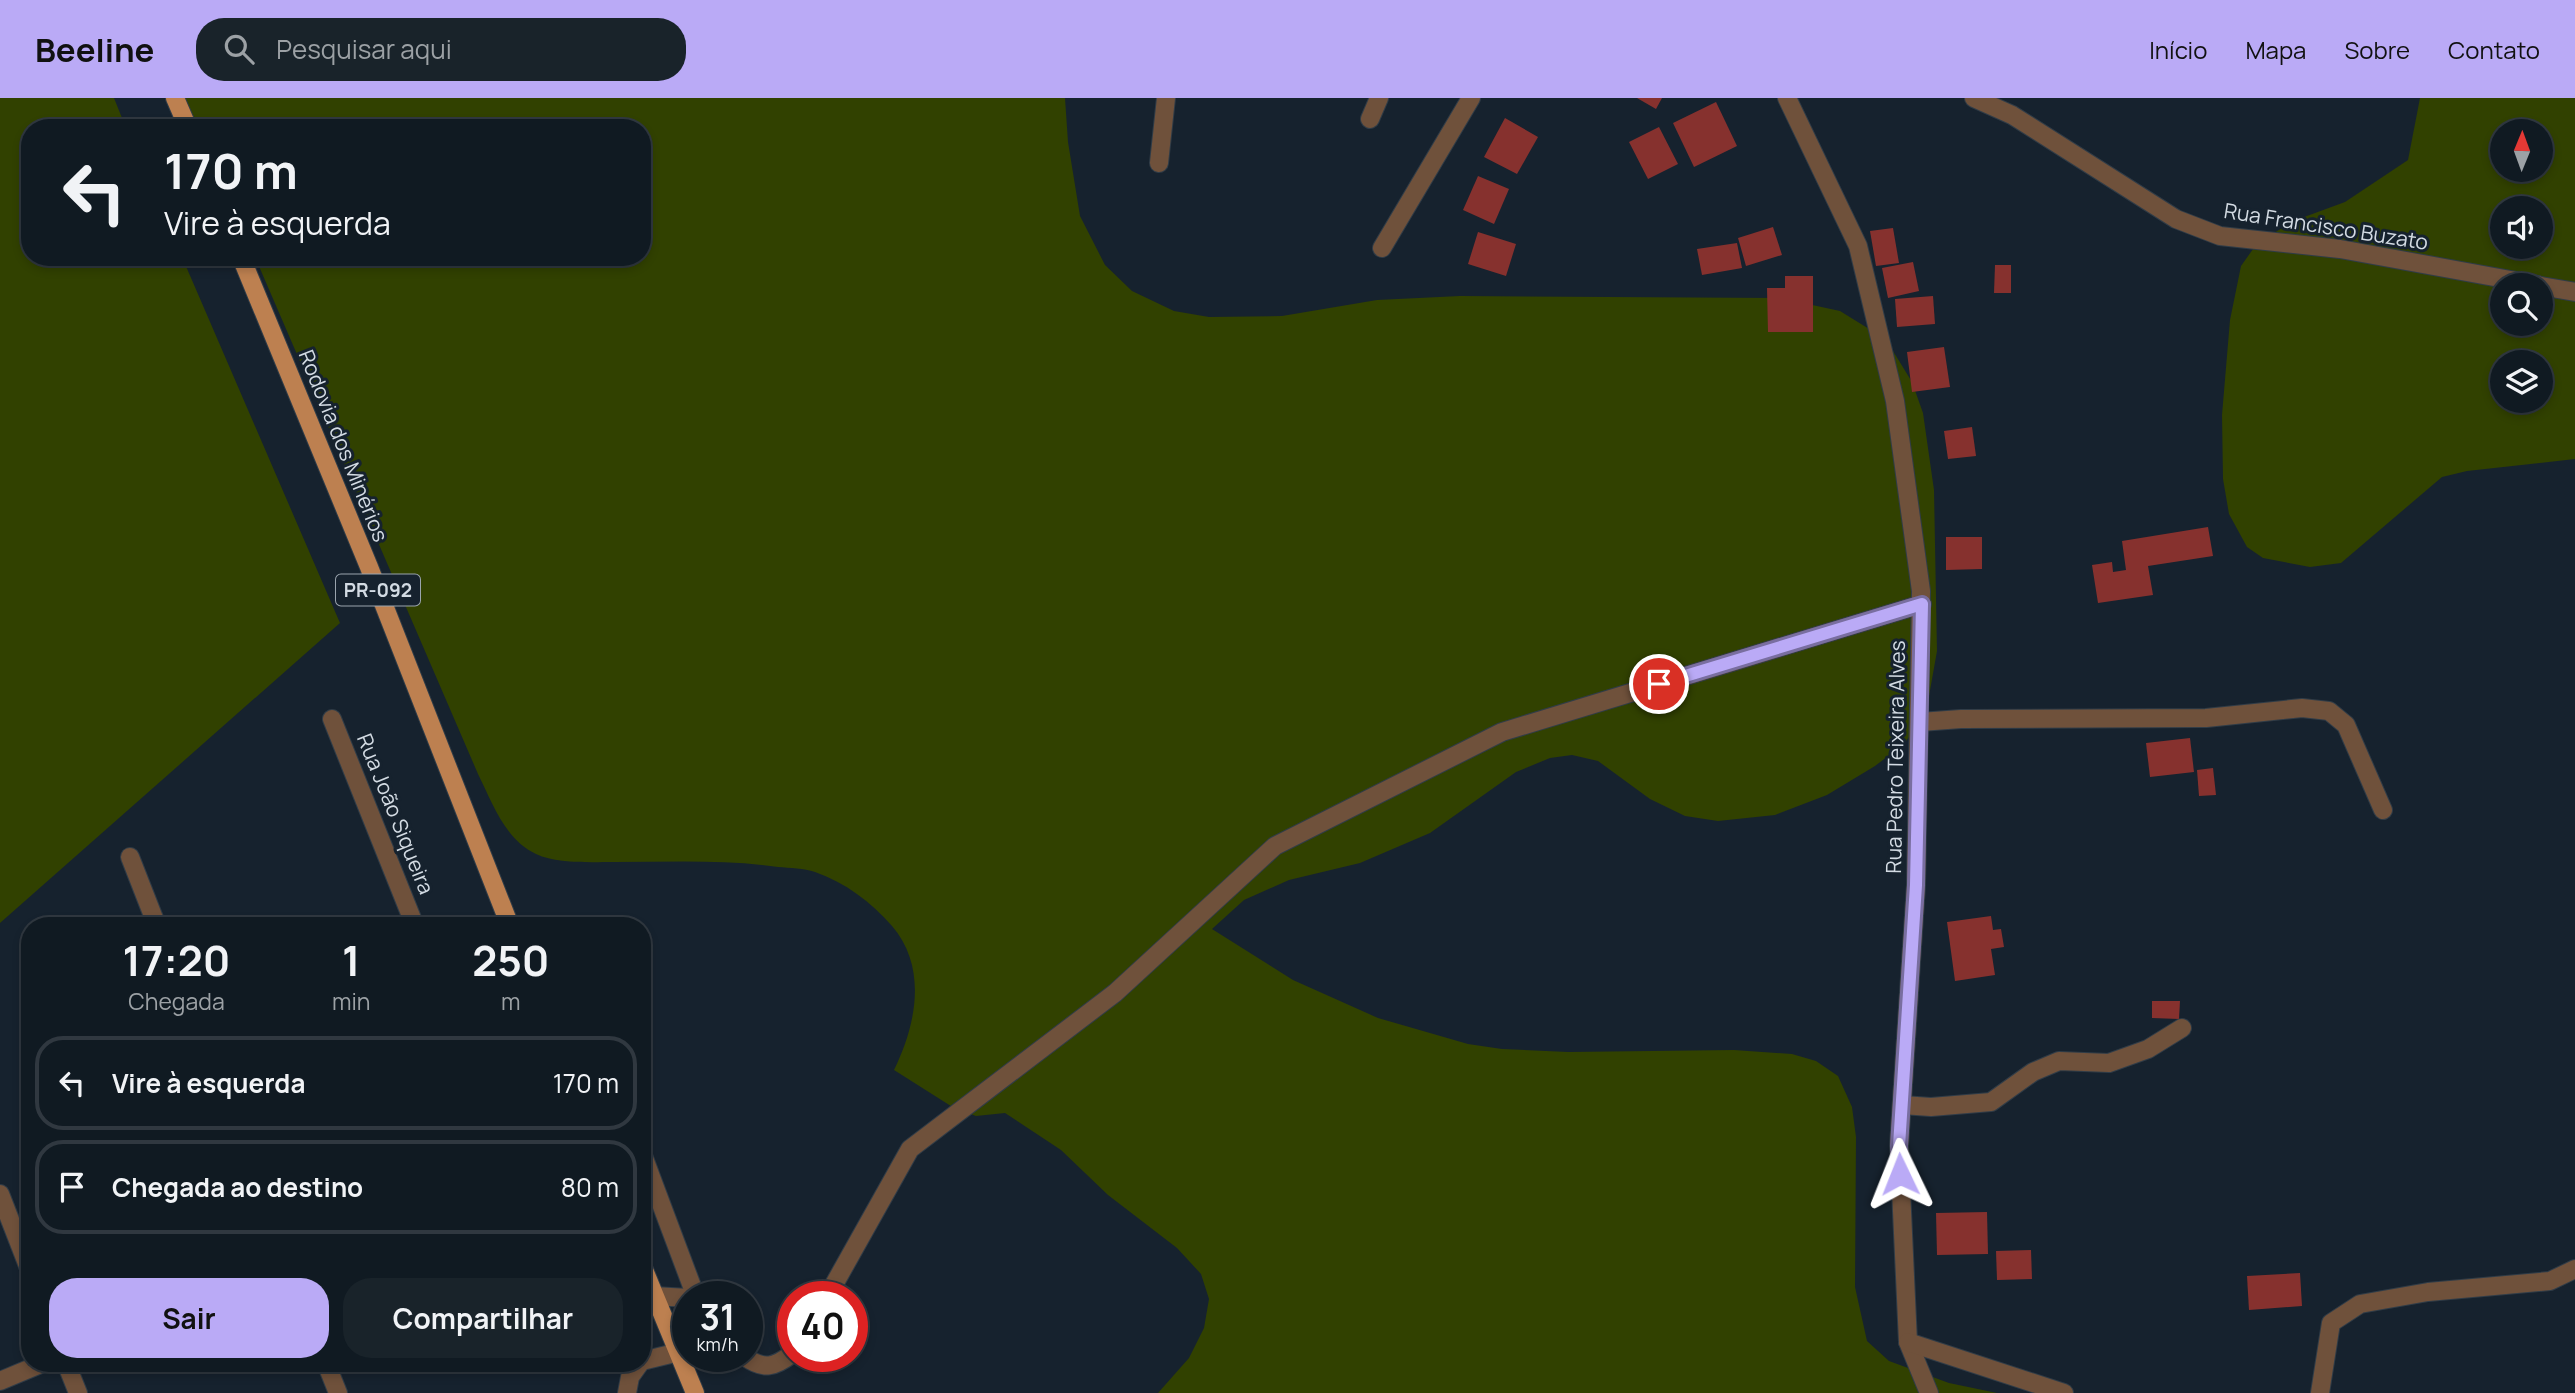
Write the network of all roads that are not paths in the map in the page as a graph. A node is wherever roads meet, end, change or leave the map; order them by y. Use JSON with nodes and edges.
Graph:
{"nodes":[{"id":1,"x":175,"y":98,"type":"edge"},
{"id":2,"x":1166,"y":98,"type":"edge"},
{"id":3,"x":1379,"y":98,"type":"edge"},
{"id":4,"x":1471,"y":98,"type":"edge"},
{"id":5,"x":1787,"y":98,"type":"edge"},
{"id":6,"x":1974,"y":98,"type":"edge"},
{"id":7,"x":184,"y":119,"type":"edge"},
{"id":8,"x":1370,"y":119,"type":"dead end"},
{"id":9,"x":1159,"y":163,"type":"dead end"},
{"id":10,"x":1382,"y":248,"type":"dead end"},
{"id":11,"x":245,"y":266,"type":"edge"},
{"id":12,"x":2490,"y":277,"type":"edge"},
{"id":13,"x":2553,"y":288,"type":"edge"},
{"id":14,"x":2575,"y":292,"type":"edge"},
{"id":15,"x":1922,"y":604,"type":"junction"},
{"id":16,"x":332,"y":719,"type":"dead end"},
{"id":17,"x":1920,"y":722,"type":"junction"},
{"id":18,"x":2383,"y":810,"type":"dead end"},
{"id":19,"x":131,"y":858,"type":"dead end"},
{"id":20,"x":154,"y":917,"type":"edge"},
{"id":21,"x":411,"y":917,"type":"edge"},
{"id":22,"x":506,"y":917,"type":"edge"},
{"id":23,"x":2182,"y":1028,"type":"dead end"},
{"id":24,"x":1902,"y":1105,"type":"junction"},
{"id":25,"x":651,"y":1177,"type":"edge"},
{"id":26,"x":0,"y":1194,"type":"edge"},
{"id":27,"x":21,"y":1248,"type":"edge"},
{"id":28,"x":2575,"y":1269,"type":"edge"},
{"id":29,"x":690,"y":1281,"type":"edge"},
{"id":30,"x":836,"y":1281,"type":"edge"},
{"id":31,"x":651,"y":1288,"type":"edge"},
{"id":32,"x":654,"y":1296,"type":"junction"},
{"id":33,"x":672,"y":1297,"type":"edge"},
{"id":34,"x":672,"y":1336,"type":"edge"},
{"id":35,"x":1908,"y":1342,"type":"junction"},
{"id":36,"x":672,"y":1354,"type":"edge"},
{"id":37,"x":651,"y":1359,"type":"edge"},
{"id":38,"x":22,"y":1372,"type":"edge"},
{"id":39,"x":70,"y":1372,"type":"edge"},
{"id":40,"x":330,"y":1372,"type":"edge"},
{"id":41,"x":622,"y":1372,"type":"edge"},
{"id":42,"x":634,"y":1372,"type":"edge"},
{"id":43,"x":687,"y":1372,"type":"edge"},
{"id":44,"x":0,"y":1381,"type":"edge"},
{"id":45,"x":78,"y":1393,"type":"edge"},
{"id":46,"x":338,"y":1393,"type":"edge"},
{"id":47,"x":626,"y":1393,"type":"edge"},
{"id":48,"x":695,"y":1393,"type":"edge"},
{"id":49,"x":1929,"y":1393,"type":"edge"},
{"id":50,"x":2064,"y":1393,"type":"edge"},
{"id":51,"x":2320,"y":1393,"type":"edge"}],
"edges":[{"from":1,"to":7,"type":"main road"},
{"from":2,"to":9,"type":"street"},
{"from":3,"to":8,"type":"street"},
{"from":4,"to":10,"type":"street"},
{"from":5,"to":15,"type":"street","name":"Rua Pedro Teixeira Alves"},
{"from":6,"to":12,"type":"street","name":"Rua Francisco Buzato"},
{"from":11,"to":22,"type":"main road","name":"Rodovia dos Minérios","number":"PR-092"},
{"from":13,"to":14,"type":"street","name":"Rua Francisco Buzato"},
{"from":15,"to":17,"type":"street","name":"Rua Pedro Teixeira Alves"},
{"from":15,"to":30,"type":"street"},
{"from":16,"to":21,"type":"street","name":"Rua João Siqueira"},
{"from":17,"to":18,"type":"street"},
{"from":17,"to":24,"type":"street","name":"Rua Pedro Teixeira Alves"},
{"from":19,"to":20,"type":"street"},
{"from":23,"to":24,"type":"street"},
{"from":24,"to":35,"type":"street","name":"Rua Pedro Teixeira Alves"},
{"from":25,"to":29,"type":"street"},
{"from":26,"to":27,"type":"street"},
{"from":28,"to":51,"type":"street"},
{"from":31,"to":32,"type":"main road"},
{"from":32,"to":33,"type":"street"},
{"from":32,"to":34,"type":"main road"},
{"from":35,"to":49,"type":"street","name":"Rua Pedro Teixeira Alves"},
{"from":35,"to":50,"type":"street"},
{"from":36,"to":37,"type":"street"},
{"from":38,"to":44,"type":"street"},
{"from":39,"to":45,"type":"street"},
{"from":40,"to":46,"type":"street"},
{"from":41,"to":47,"type":"street"},
{"from":42,"to":47,"type":"street"},
{"from":43,"to":48,"type":"main road"}]}
